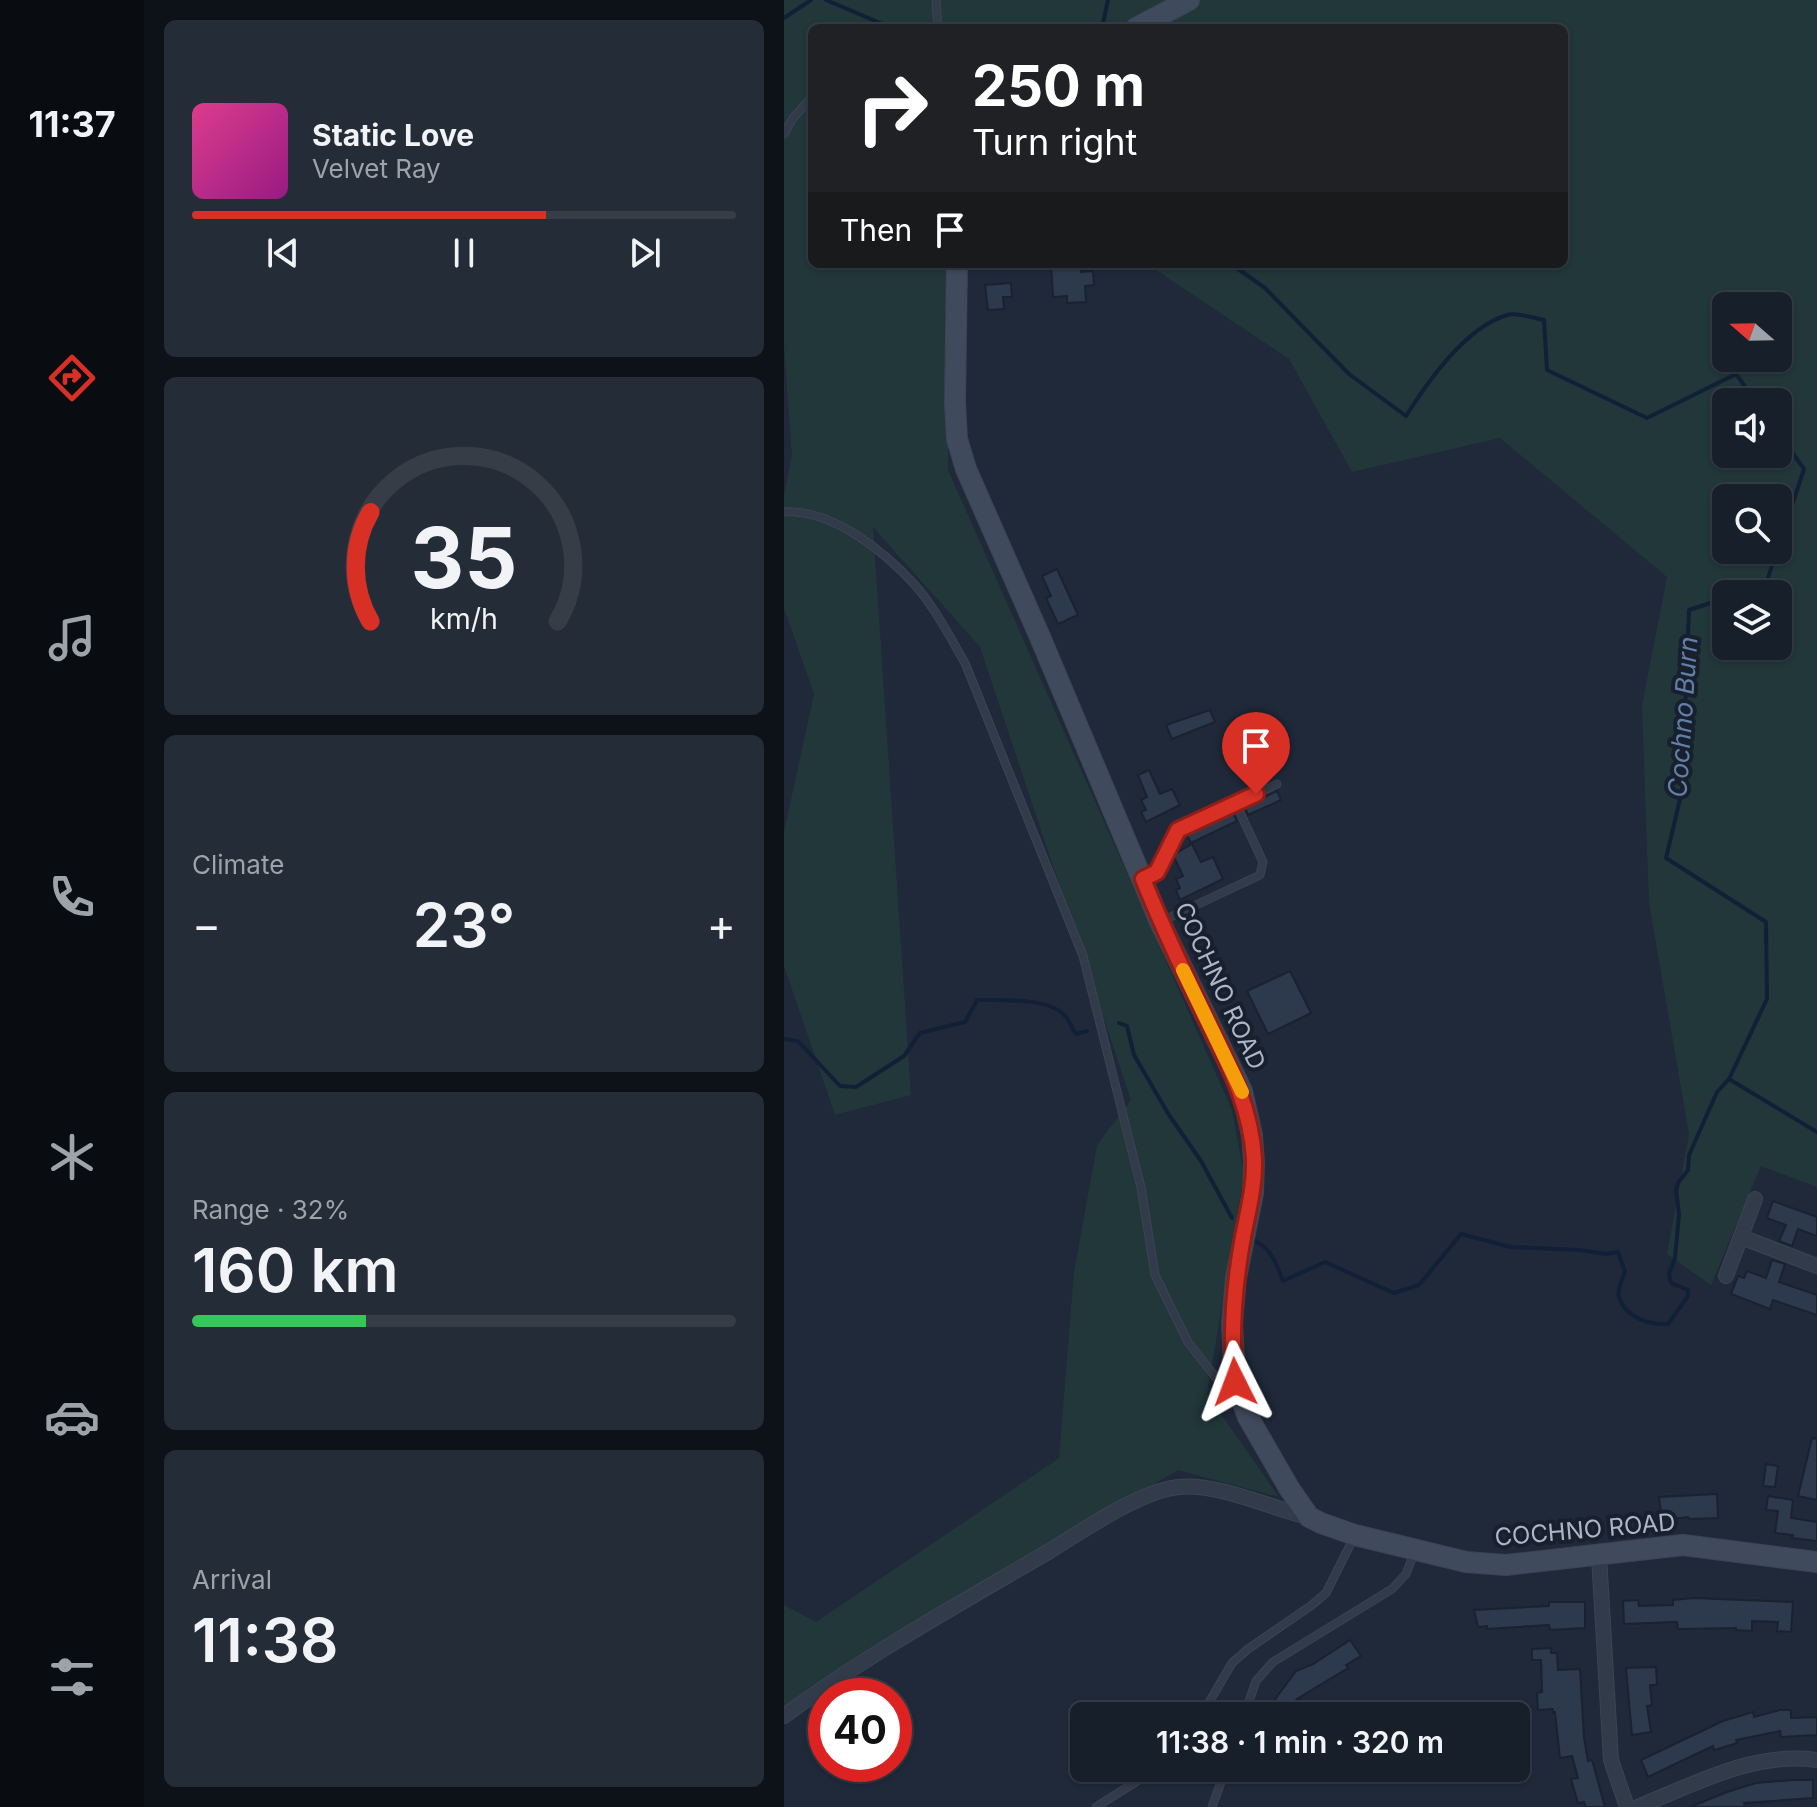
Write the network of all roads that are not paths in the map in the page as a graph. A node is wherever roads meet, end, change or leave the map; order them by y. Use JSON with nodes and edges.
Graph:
{"nodes":[{"id":1,"x":936,"y":0,"type":"edge"},
{"id":2,"x":1189,"y":0,"type":"edge"},
{"id":3,"x":938,"y":24,"type":"edge"},
{"id":4,"x":1144,"y":24,"type":"edge"},
{"id":5,"x":808,"y":101,"type":"edge"},
{"id":6,"x":784,"y":134,"type":"edge"},
{"id":7,"x":957,"y":268,"type":"edge"},
{"id":8,"x":784,"y":512,"type":"edge"},
{"id":9,"x":1277,"y":784,"type":"dead end"},
{"id":10,"x":1236,"y":804,"type":"junction"},
{"id":11,"x":1143,"y":879,"type":"junction"},
{"id":12,"x":1160,"y":922,"type":"junction"},
{"id":13,"x":1755,"y":1199,"type":"dead end"},
{"id":14,"x":1741,"y":1237,"type":"junction"},
{"id":15,"x":1817,"y":1266,"type":"edge"},
{"id":16,"x":1726,"y":1276,"type":"dead end"},
{"id":17,"x":1239,"y":1396,"type":"junction"},
{"id":18,"x":1309,"y":1517,"type":"junction"},
{"id":19,"x":1355,"y":1535,"type":"junction"},
{"id":20,"x":1415,"y":1551,"type":"junction"},
{"id":21,"x":1599,"y":1556,"type":"junction"},
{"id":22,"x":1817,"y":1562,"type":"edge"},
{"id":23,"x":1209,"y":1702,"type":"edge"},
{"id":24,"x":1249,"y":1702,"type":"edge"},
{"id":25,"x":784,"y":1716,"type":"edge"},
{"id":26,"x":1817,"y":1760,"type":"edge"},
{"id":27,"x":1136,"y":1782,"type":"edge"},
{"id":28,"x":1221,"y":1782,"type":"edge"},
{"id":29,"x":1096,"y":1807,"type":"edge"},
{"id":30,"x":1212,"y":1807,"type":"edge"},
{"id":31,"x":1627,"y":1807,"type":"edge"},
{"id":32,"x":1638,"y":1807,"type":"edge"}],
"edges":[{"from":1,"to":3,"type":"lane"},
{"from":2,"to":4,"type":"street"},
{"from":5,"to":6,"type":"lane"},
{"from":7,"to":11,"type":"street","name":"COCHNO ROAD"},
{"from":8,"to":17,"type":"lane"},
{"from":9,"to":10,"type":"lane"},
{"from":10,"to":11,"type":"lane"},
{"from":10,"to":12,"type":"lane"},
{"from":11,"to":12,"type":"street","name":"COCHNO ROAD"},
{"from":12,"to":17,"type":"street","name":"COCHNO ROAD"},
{"from":13,"to":14,"type":"street"},
{"from":14,"to":15,"type":"street"},
{"from":14,"to":16,"type":"street"},
{"from":17,"to":18,"type":"street","name":"COCHNO ROAD"},
{"from":18,"to":19,"type":"street","name":"COCHNO ROAD"},
{"from":18,"to":25,"type":"street"},
{"from":19,"to":20,"type":"street","name":"COCHNO ROAD"},
{"from":19,"to":23,"type":"lane"},
{"from":20,"to":21,"type":"street","name":"COCHNO ROAD"},
{"from":20,"to":24,"type":"lane"},
{"from":21,"to":22,"type":"street","name":"COCHNO ROAD"},
{"from":21,"to":31,"type":"street"},
{"from":26,"to":32,"type":"street"},
{"from":27,"to":29,"type":"lane"},
{"from":28,"to":30,"type":"lane"}]}
